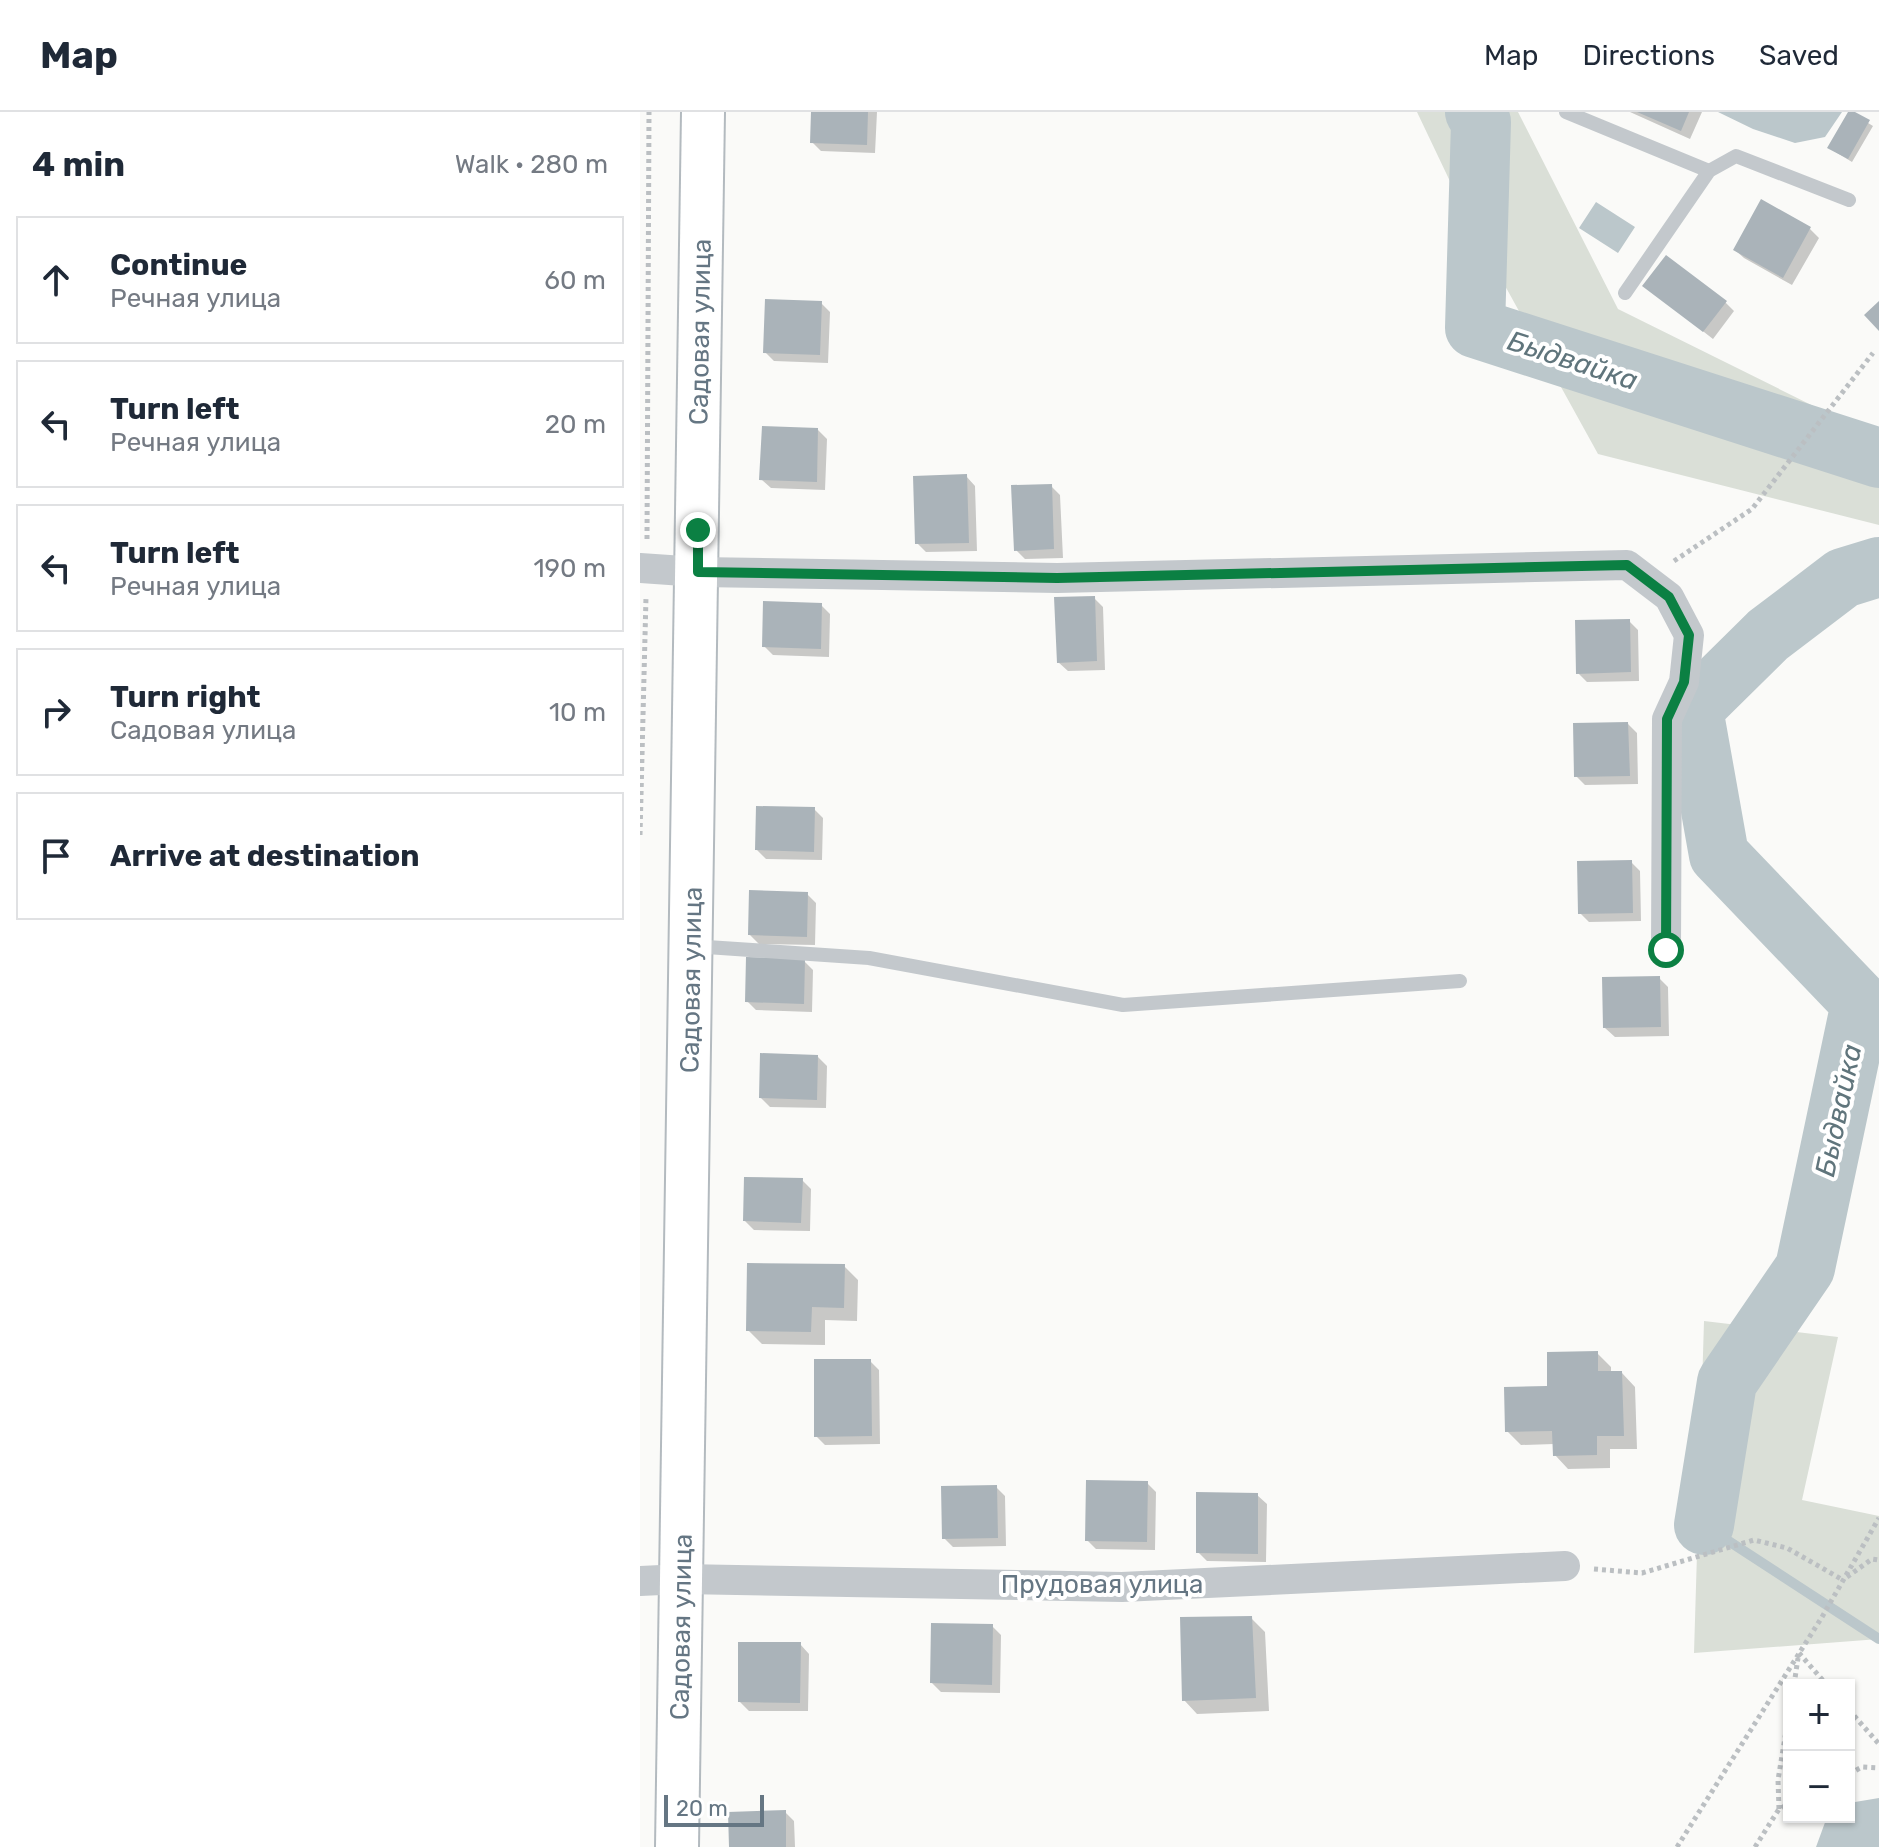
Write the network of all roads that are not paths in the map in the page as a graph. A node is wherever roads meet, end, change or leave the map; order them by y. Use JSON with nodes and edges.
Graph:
{"nodes":[{"id":1,"x":703,"y":112,"type":"edge"},
{"id":2,"x":1566,"y":112,"type":"edge"},
{"id":3,"x":1709,"y":171,"type":"junction"},
{"id":4,"x":1849,"y":200,"type":"dead end"},
{"id":5,"x":1625,"y":293,"type":"dead end"},
{"id":6,"x":643,"y":568,"type":"edge"},
{"id":7,"x":698,"y":572,"type":"junction"},
{"id":8,"x":692,"y":946,"type":"junction"},
{"id":9,"x":1666,"y":950,"type":"dead end"},
{"id":10,"x":1460,"y":981,"type":"dead end"},
{"id":11,"x":1565,"y":1566,"type":"road end"},
{"id":12,"x":682,"y":1579,"type":"junction"},
{"id":13,"x":640,"y":1581,"type":"edge"},
{"id":14,"x":677,"y":1847,"type":"edge"}],
"edges":[{"from":1,"to":7,"type":"street","name":"Садовая улица"},
{"from":2,"to":3,"type":"lane"},
{"from":3,"to":4,"type":"lane"},
{"from":3,"to":5,"type":"lane"},
{"from":6,"to":7,"type":"street"},
{"from":7,"to":8,"type":"street","name":"Садовая улица"},
{"from":7,"to":9,"type":"street"},
{"from":8,"to":10,"type":"lane"},
{"from":8,"to":12,"type":"street","name":"Садовая улица"},
{"from":11,"to":12,"type":"street","name":"Прудовая улица"},
{"from":12,"to":13,"type":"street","name":"Прудовая улица"},
{"from":12,"to":14,"type":"street","name":"Садовая улица"}]}
